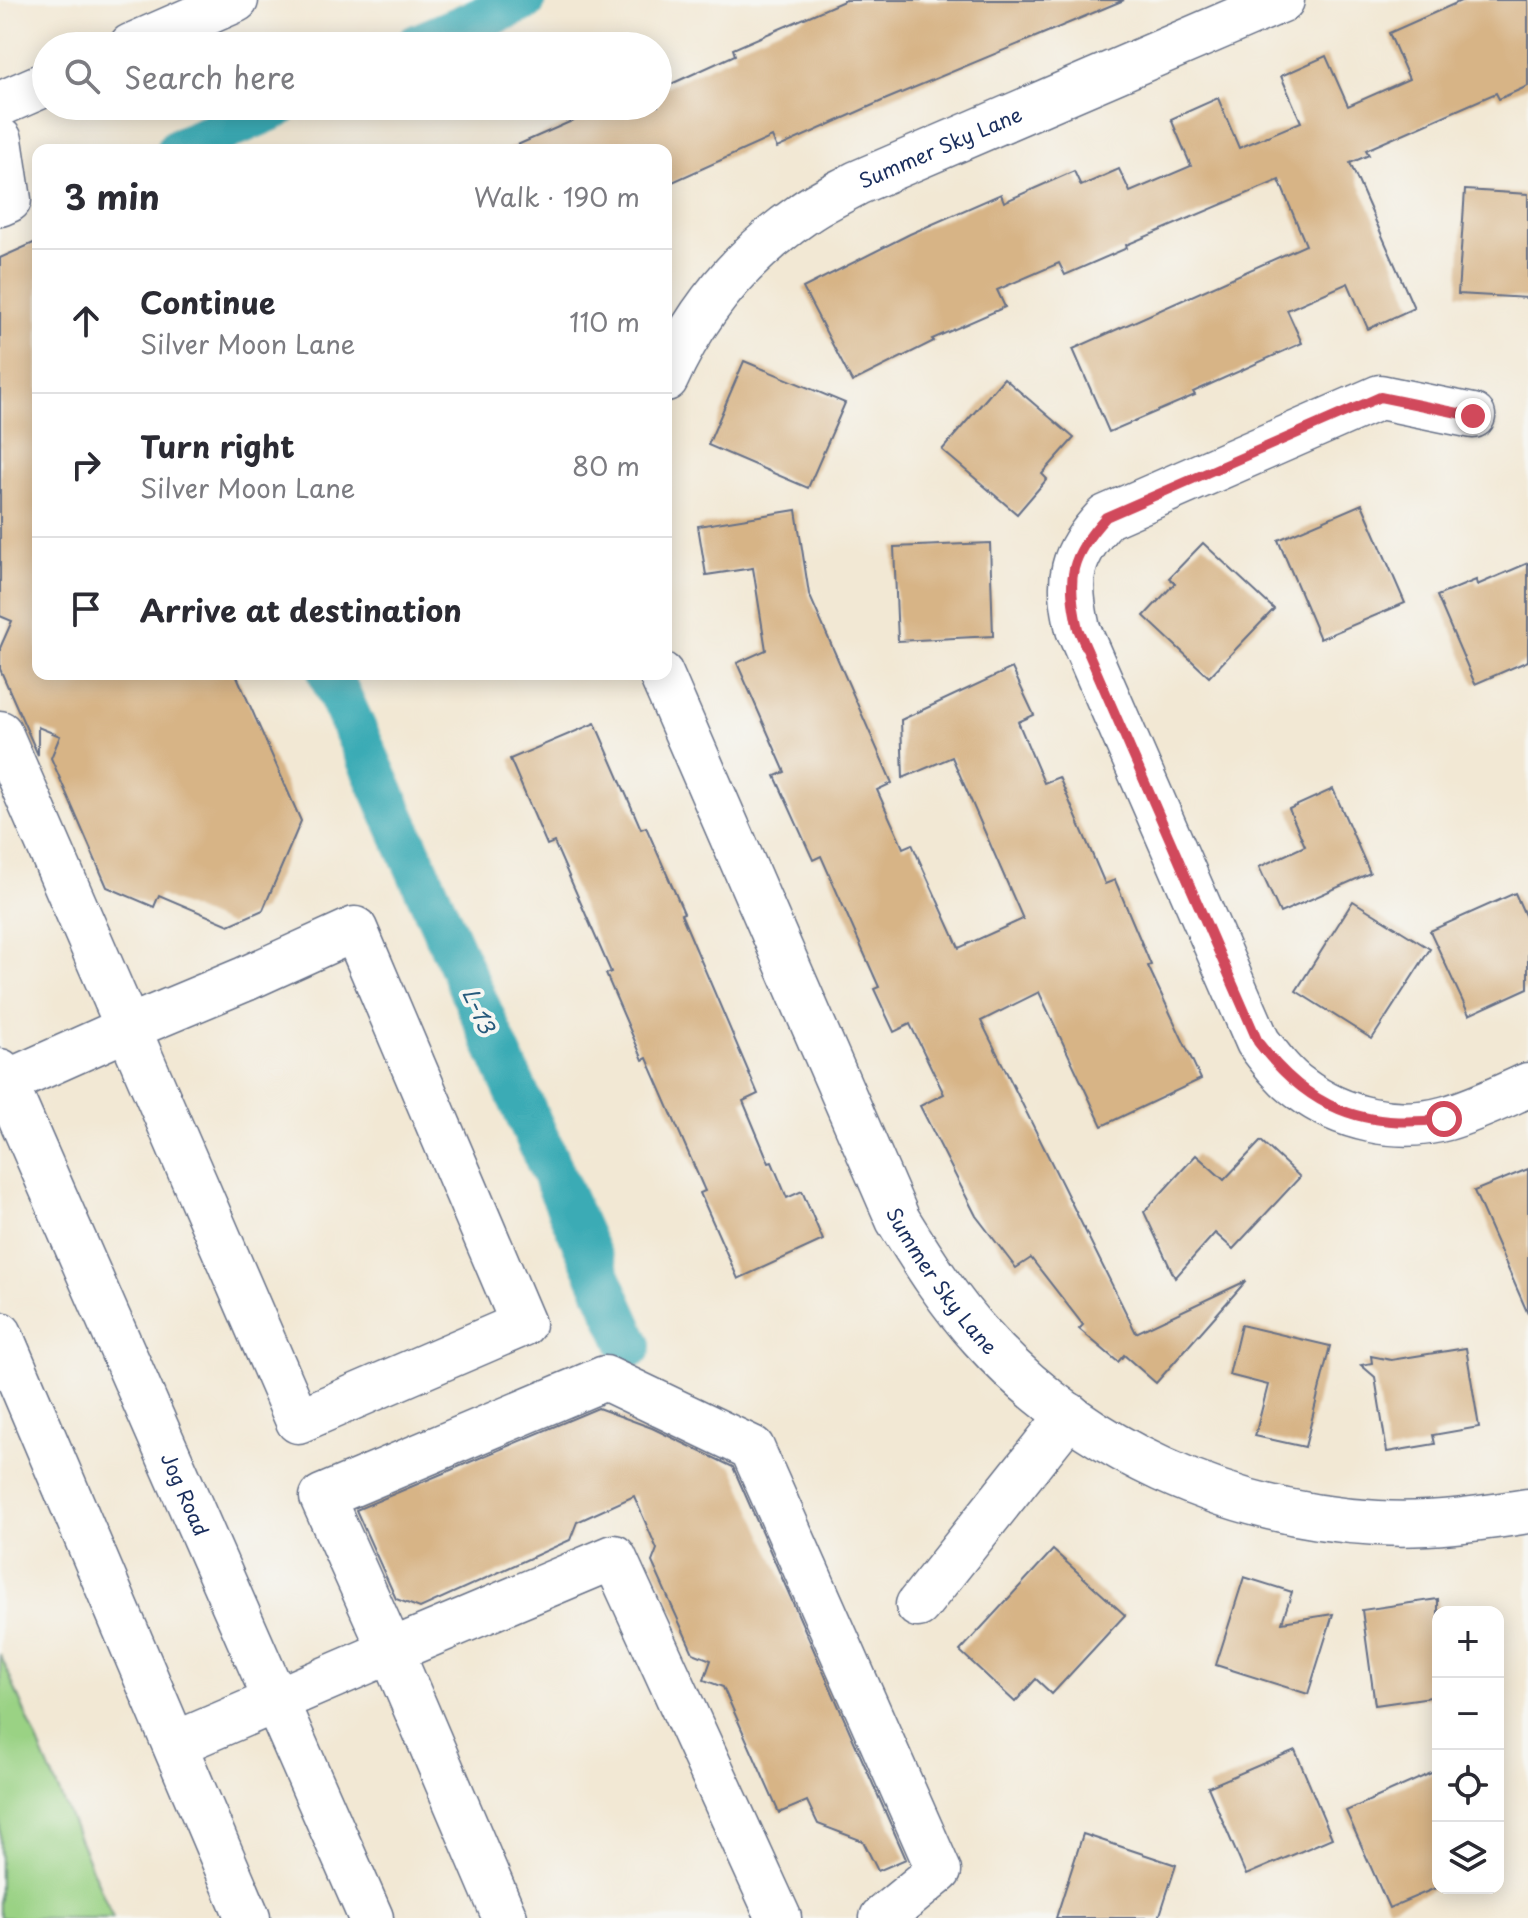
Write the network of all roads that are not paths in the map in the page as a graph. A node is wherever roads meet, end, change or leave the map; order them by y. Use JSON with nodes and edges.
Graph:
{"nodes":[{"id":1,"x":236,"y":0,"type":"edge"},
{"id":2,"x":1282,"y":0,"type":"edge"},
{"id":3,"x":163,"y":32,"type":"edge"},
{"id":4,"x":32,"y":90,"type":"edge"},
{"id":5,"x":0,"y":104,"type":"edge"},
{"id":6,"x":0,"y":140,"type":"edge"},
{"id":7,"x":0,"y":204,"type":"edge"},
{"id":8,"x":672,"y":366,"type":"edge"},
{"id":9,"x":1473,"y":416,"type":"dead end"},
{"id":10,"x":664,"y":680,"type":"edge"},
{"id":11,"x":0,"y":733,"type":"edge"},
{"id":12,"x":128,"y":1028,"type":"junction"},
{"id":13,"x":3,"y":1077,"type":"edge"},
{"id":14,"x":1528,"y":1085,"type":"edge"},
{"id":15,"x":0,"y":1334,"type":"edge"},
{"id":16,"x":1069,"y":1415,"type":"junction"},
{"id":17,"x":1528,"y":1511,"type":"edge"},
{"id":18,"x":918,"y":1605,"type":"dead end"},
{"id":19,"x":391,"y":1651,"type":"junction"},
{"id":20,"x":276,"y":1700,"type":"junction"},
{"id":21,"x":175,"y":1744,"type":"junction"},
{"id":22,"x":248,"y":1918,"type":"edge"},
{"id":23,"x":371,"y":1918,"type":"edge"},
{"id":24,"x":505,"y":1918,"type":"edge"},
{"id":25,"x":779,"y":1918,"type":"edge"},
{"id":26,"x":882,"y":1918,"type":"edge"}],
"edges":[{"from":1,"to":3,"type":"street"},
{"from":2,"to":8,"type":"street","name":"Summer Sky Lane"},
{"from":4,"to":5,"type":"street"},
{"from":6,"to":7,"type":"street"},
{"from":9,"to":14,"type":"street"},
{"from":10,"to":16,"type":"street","name":"Summer Sky Lane"},
{"from":11,"to":12,"type":"street"},
{"from":12,"to":12,"type":"street"},
{"from":12,"to":13,"type":"street"},
{"from":13,"to":20,"type":"street","name":"Jog Road"},
{"from":15,"to":21,"type":"street"},
{"from":16,"to":17,"type":"street","name":"Summer Sky Lane"},
{"from":16,"to":18,"type":"street"},
{"from":19,"to":20,"type":"street"},
{"from":19,"to":24,"type":"street"},
{"from":19,"to":25,"type":"street"},
{"from":19,"to":26,"type":"street"},
{"from":20,"to":21,"type":"street"},
{"from":20,"to":23,"type":"street","name":"Jog Road"},
{"from":21,"to":22,"type":"street"}]}
